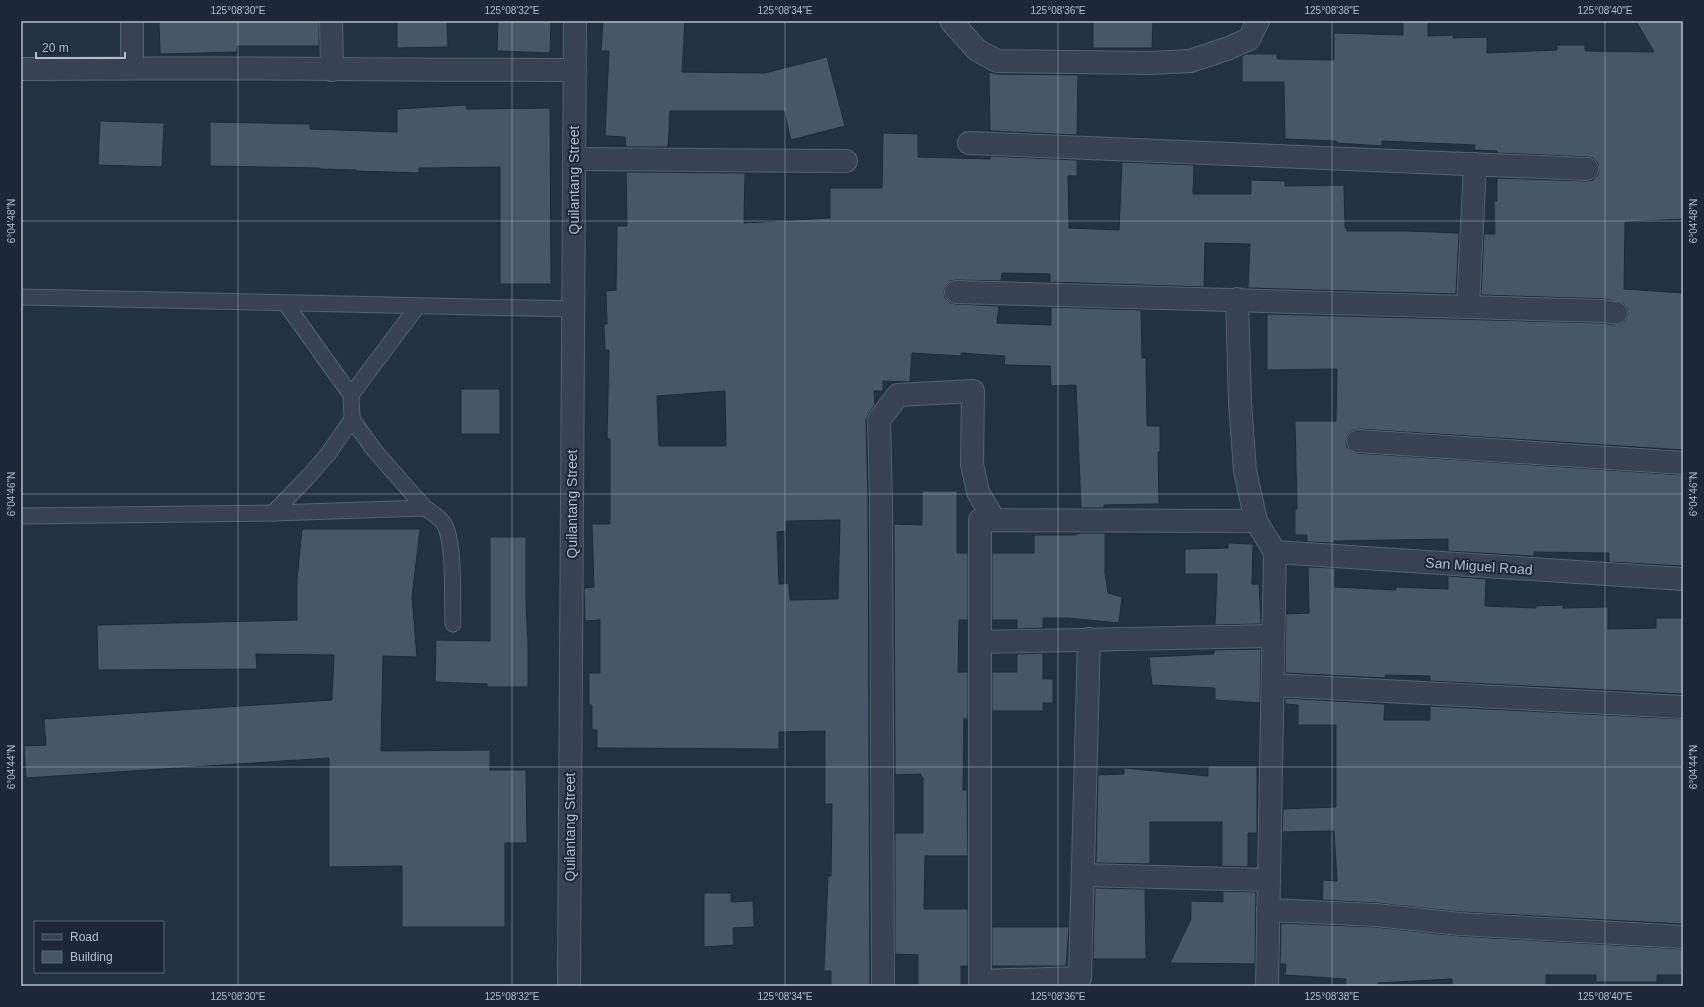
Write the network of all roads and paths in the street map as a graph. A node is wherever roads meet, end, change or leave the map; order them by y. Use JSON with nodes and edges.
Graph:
{"nodes":[{"id":1,"x":132,"y":21,"type":"edge"},
{"id":2,"x":332,"y":21,"type":"edge"},
{"id":3,"x":575,"y":21,"type":"edge"},
{"id":4,"x":950,"y":21,"type":"edge"},
{"id":5,"x":1258,"y":21,"type":"edge"},
{"id":6,"x":132,"y":68,"type":"junction"},
{"id":7,"x":21,"y":69,"type":"edge"},
{"id":8,"x":332,"y":70,"type":"junction"},
{"id":9,"x":575,"y":70,"type":"junction"},
{"id":10,"x":969,"y":143,"type":"dead end"},
{"id":11,"x":574,"y":159,"type":"junction"},
{"id":12,"x":846,"y":161,"type":"dead end"},
{"id":13,"x":1475,"y":164,"type":"junction"},
{"id":14,"x":1587,"y":169,"type":"dead end"},
{"id":15,"x":956,"y":292,"type":"dead end"},
{"id":16,"x":21,"y":298,"type":"edge"},
{"id":17,"x":1237,"y":299,"type":"junction"},
{"id":18,"x":286,"y":304,"type":"junction"},
{"id":19,"x":417,"y":307,"type":"junction"},
{"id":20,"x":1468,"y":307,"type":"junction"},
{"id":21,"x":574,"y":309,"type":"junction"},
{"id":22,"x":1616,"y":313,"type":"dead end"},
{"id":23,"x":351,"y":395,"type":"junction"},
{"id":24,"x":352,"y":419,"type":"junction"},
{"id":25,"x":1358,"y":441,"type":"dead end"},
{"id":26,"x":1683,"y":463,"type":"edge"},
{"id":27,"x":425,"y":508,"type":"junction"},
{"id":28,"x":273,"y":513,"type":"junction"},
{"id":29,"x":21,"y":516,"type":"edge"},
{"id":30,"x":994,"y":520,"type":"junction"},
{"id":31,"x":1256,"y":521,"type":"junction"},
{"id":32,"x":1274,"y":552,"type":"junction"},
{"id":33,"x":1683,"y":579,"type":"edge"},
{"id":34,"x":453,"y":624,"type":"dead end"},
{"id":35,"x":1273,"y":636,"type":"junction"},
{"id":36,"x":1089,"y":640,"type":"junction"},
{"id":37,"x":980,"y":642,"type":"junction"},
{"id":38,"x":1272,"y":685,"type":"junction"},
{"id":39,"x":1683,"y":707,"type":"edge"},
{"id":40,"x":1083,"y":875,"type":"junction"},
{"id":41,"x":1269,"y":880,"type":"junction"},
{"id":42,"x":1268,"y":910,"type":"junction"},
{"id":43,"x":1683,"y":937,"type":"edge"},
{"id":44,"x":980,"y":983,"type":"edge"},
{"id":45,"x":569,"y":986,"type":"edge"},
{"id":46,"x":883,"y":986,"type":"edge"},
{"id":47,"x":1268,"y":986,"type":"edge"}],
"edges":[{"from":1,"to":6,"type":"street"},
{"from":2,"to":8,"type":"street"},
{"from":3,"to":9,"type":"street","name":"Quilantang Street"},
{"from":4,"to":5,"type":"street"},
{"from":6,"to":7,"type":"street"},
{"from":6,"to":8,"type":"street"},
{"from":8,"to":9,"type":"street"},
{"from":9,"to":11,"type":"street","name":"Quilantang Street"},
{"from":10,"to":13,"type":"street"},
{"from":11,"to":12,"type":"street"},
{"from":11,"to":21,"type":"street","name":"Quilantang Street"},
{"from":13,"to":14,"type":"street"},
{"from":13,"to":20,"type":"street"},
{"from":15,"to":17,"type":"street"},
{"from":16,"to":18,"type":"lane"},
{"from":17,"to":20,"type":"street"},
{"from":17,"to":31,"type":"street"},
{"from":18,"to":19,"type":"lane"},
{"from":18,"to":23,"type":"lane"},
{"from":19,"to":21,"type":"lane"},
{"from":19,"to":23,"type":"lane"},
{"from":20,"to":22,"type":"street"},
{"from":21,"to":45,"type":"street","name":"Quilantang Street"},
{"from":23,"to":24,"type":"lane"},
{"from":24,"to":27,"type":"lane"},
{"from":24,"to":28,"type":"lane"},
{"from":25,"to":26,"type":"street"},
{"from":27,"to":28,"type":"lane"},
{"from":27,"to":34,"type":"lane"},
{"from":28,"to":29,"type":"lane"},
{"from":30,"to":31,"type":"street"},
{"from":30,"to":37,"type":"street"},
{"from":30,"to":46,"type":"street"},
{"from":31,"to":32,"type":"street"},
{"from":32,"to":33,"type":"street","name":"San Miguel Road"},
{"from":32,"to":35,"type":"street"},
{"from":35,"to":36,"type":"street"},
{"from":35,"to":38,"type":"street"},
{"from":36,"to":37,"type":"street"},
{"from":36,"to":40,"type":"street"},
{"from":37,"to":44,"type":"street"},
{"from":38,"to":39,"type":"street"},
{"from":38,"to":41,"type":"street"},
{"from":40,"to":41,"type":"street"},
{"from":40,"to":44,"type":"street"},
{"from":41,"to":42,"type":"street"},
{"from":42,"to":43,"type":"street"},
{"from":42,"to":47,"type":"street"}]}
